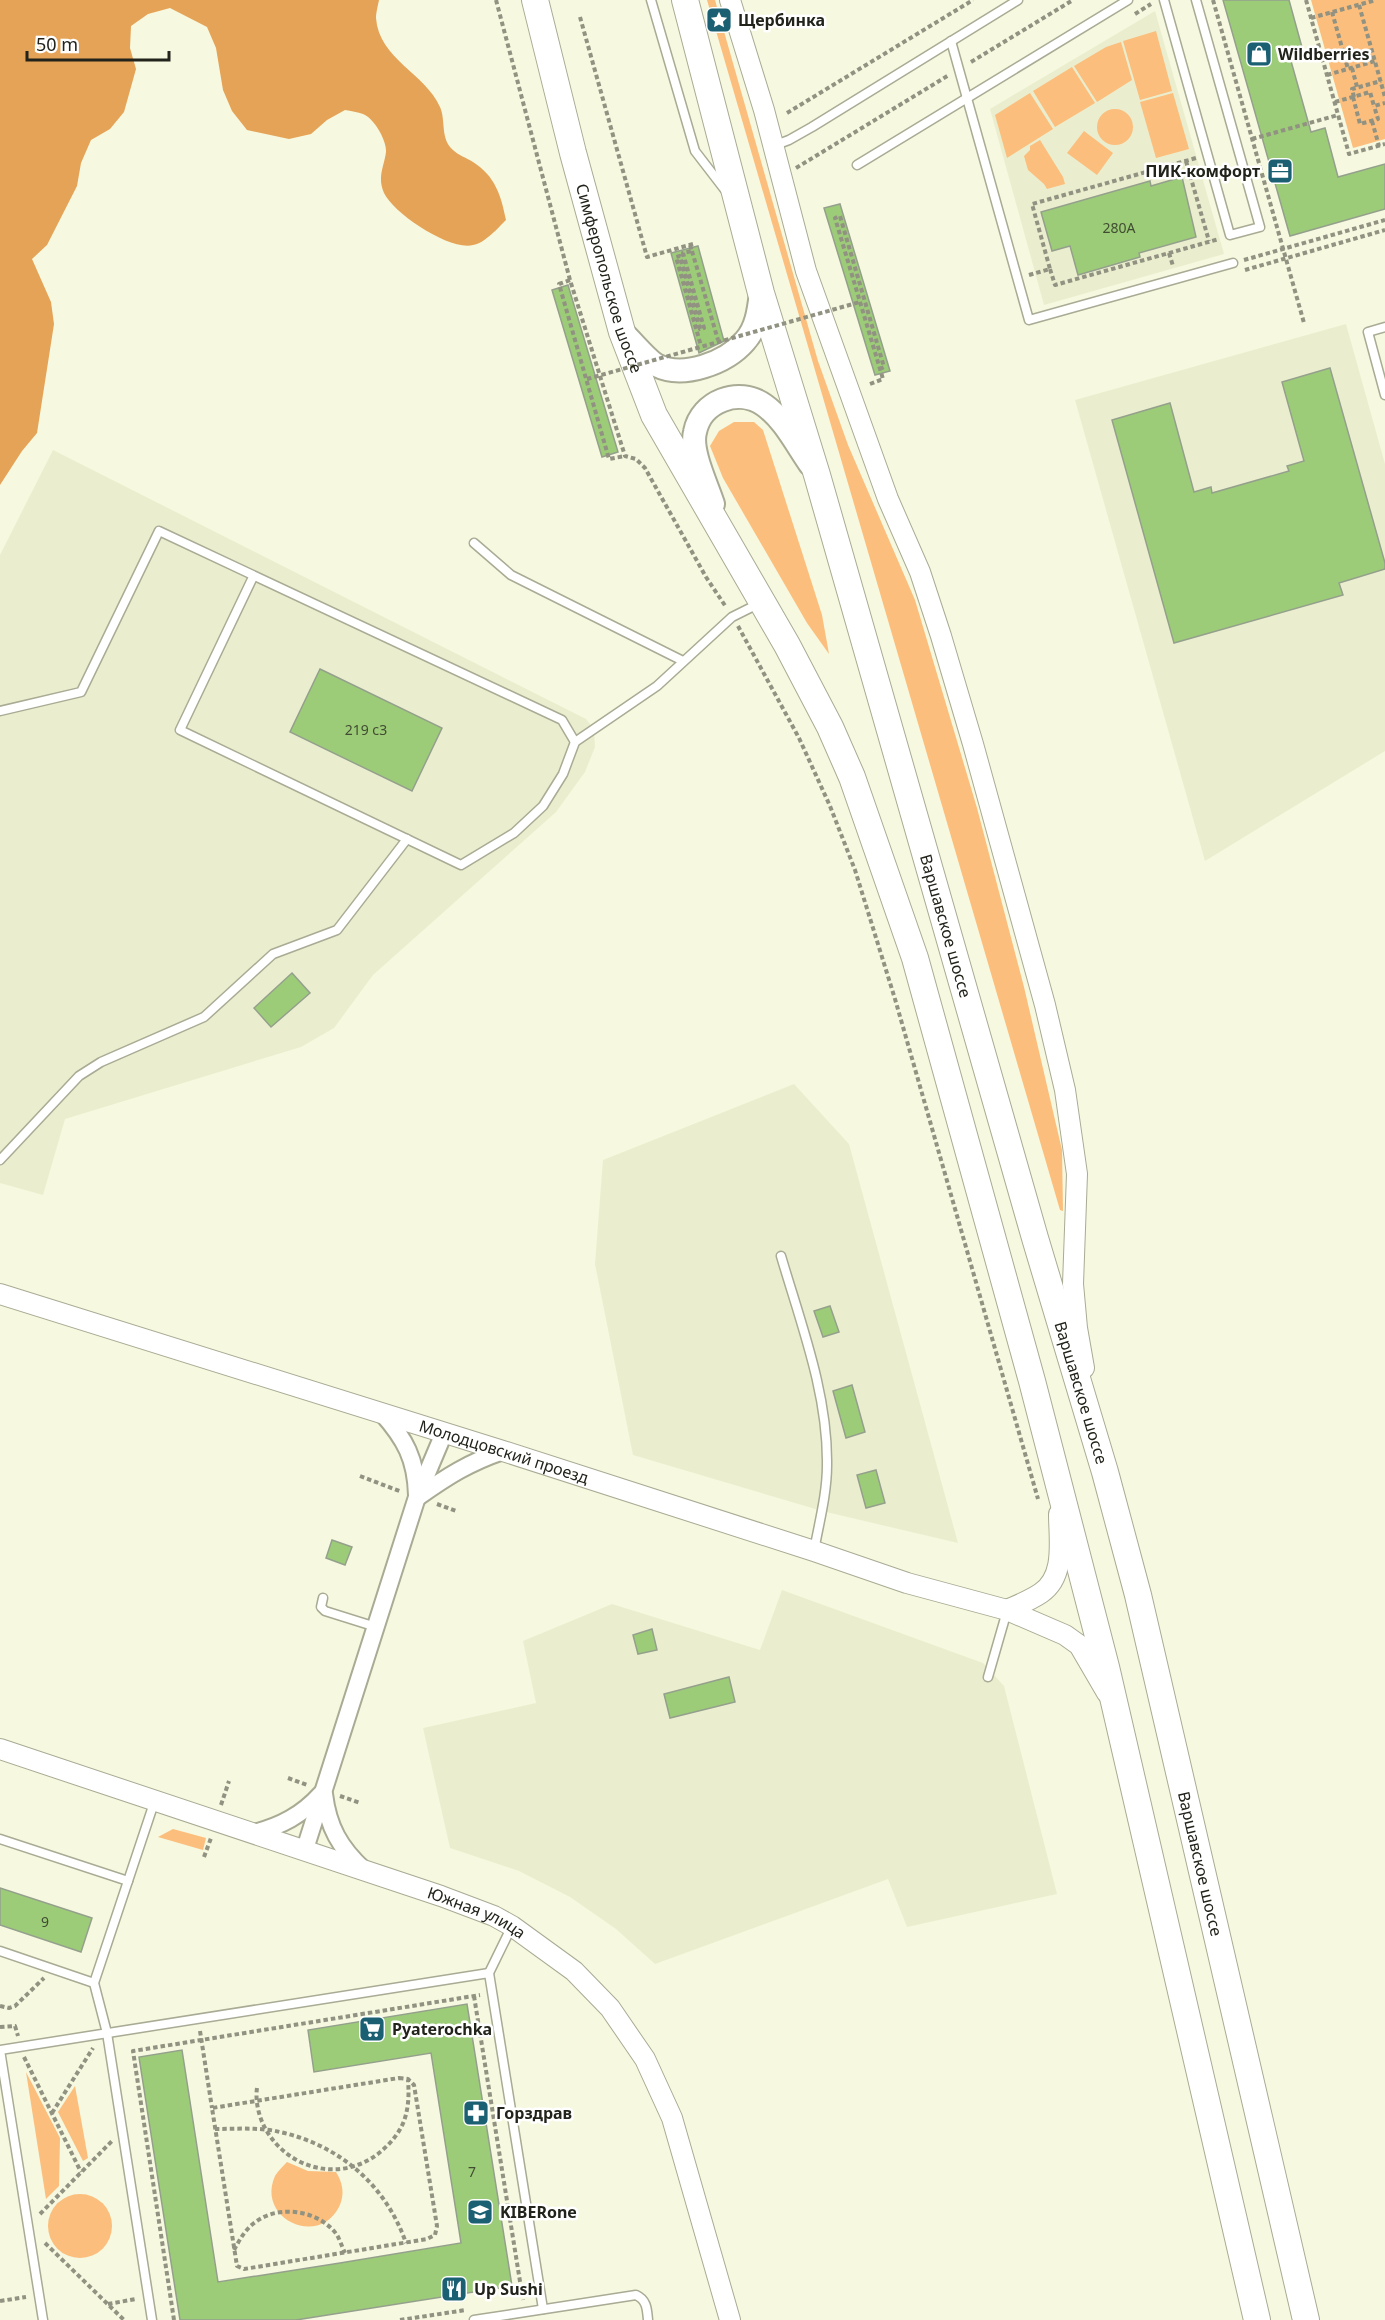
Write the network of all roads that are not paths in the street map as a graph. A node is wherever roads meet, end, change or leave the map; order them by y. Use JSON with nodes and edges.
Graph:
{"nodes":[{"id":1,"x":535,"y":0,"type":"edge"},
{"id":2,"x":651,"y":0,"type":"edge"},
{"id":3,"x":685,"y":0,"type":"edge"},
{"id":4,"x":730,"y":0,"type":"edge"},
{"id":5,"x":1018,"y":0,"type":"edge"},
{"id":6,"x":1128,"y":0,"type":"edge"},
{"id":7,"x":1164,"y":0,"type":"edge"},
{"id":8,"x":1196,"y":0,"type":"edge"},
{"id":9,"x":951,"y":41,"type":"junction"},
{"id":10,"x":967,"y":98,"type":"junction"},
{"id":11,"x":773,"y":146,"type":"junction"},
{"id":12,"x":857,"y":165,"type":"dead end"},
{"id":13,"x":740,"y":209,"type":"junction"},
{"id":14,"x":1233,"y":263,"type":"road end"},
{"id":15,"x":761,"y":293,"type":"junction"},
{"id":16,"x":1385,"y":327,"type":"edge"},
{"id":17,"x":622,"y":332,"type":"junction"},
{"id":18,"x":1385,"y":394,"type":"edge"},
{"id":19,"x":817,"y":475,"type":"junction"},
{"id":20,"x":724,"y":539,"type":"junction"},
{"id":21,"x":474,"y":543,"type":"dead end"},
{"id":22,"x":254,"y":577,"type":"junction"},
{"id":23,"x":761,"y":602,"type":"junction"},
{"id":24,"x":683,"y":661,"type":"junction"},
{"id":25,"x":0,"y":711,"type":"edge"},
{"id":26,"x":575,"y":742,"type":"junction"},
{"id":27,"x":407,"y":839,"type":"junction"},
{"id":28,"x":0,"y":1160,"type":"edge"},
{"id":29,"x":781,"y":1256,"type":"dead end"},
{"id":30,"x":0,"y":1294,"type":"edge"},
{"id":31,"x":382,"y":1413,"type":"junction"},
{"id":32,"x":444,"y":1432,"type":"junction"},
{"id":33,"x":1098,"y":1445,"type":"junction"},
{"id":34,"x":503,"y":1451,"type":"junction"},
{"id":35,"x":1059,"y":1481,"type":"junction"},
{"id":36,"x":417,"y":1497,"type":"junction"},
{"id":37,"x":814,"y":1551,"type":"junction"},
{"id":38,"x":323,"y":1598,"type":"dead end"},
{"id":39,"x":1007,"y":1610,"type":"junction"},
{"id":40,"x":376,"y":1627,"type":"junction"},
{"id":41,"x":988,"y":1677,"type":"dead end"},
{"id":42,"x":1115,"y":1707,"type":"junction"},
{"id":43,"x":0,"y":1749,"type":"edge"},
{"id":44,"x":324,"y":1791,"type":"junction"},
{"id":45,"x":155,"y":1799,"type":"junction"},
{"id":46,"x":254,"y":1833,"type":"junction"},
{"id":47,"x":0,"y":1839,"type":"edge"},
{"id":48,"x":305,"y":1849,"type":"junction"},
{"id":49,"x":365,"y":1870,"type":"junction"},
{"id":50,"x":128,"y":1881,"type":"junction"},
{"id":51,"x":512,"y":1926,"type":"junction"},
{"id":52,"x":0,"y":1952,"type":"edge"},
{"id":53,"x":489,"y":1972,"type":"junction"},
{"id":54,"x":94,"y":1983,"type":"junction"},
{"id":55,"x":104,"y":2034,"type":"junction"},
{"id":56,"x":543,"y":2309,"type":"junction"},
{"id":57,"x":43,"y":2320,"type":"edge"},
{"id":58,"x":153,"y":2320,"type":"edge"},
{"id":59,"x":474,"y":2320,"type":"edge"},
{"id":60,"x":648,"y":2320,"type":"edge"},
{"id":61,"x":730,"y":2320,"type":"edge"},
{"id":62,"x":1257,"y":2320,"type":"edge"},
{"id":63,"x":1306,"y":2320,"type":"edge"}],
"edges":[{"from":1,"to":17,"type":"main road","name":"Симферопольское шоссе"},
{"from":2,"to":13,"type":"lane"},
{"from":3,"to":13,"type":"main road"},
{"from":4,"to":11,"type":"street"},
{"from":5,"to":9,"type":"lane"},
{"from":6,"to":10,"type":"lane"},
{"from":7,"to":8,"type":"lane"},
{"from":9,"to":10,"type":"lane"},
{"from":9,"to":11,"type":"lane"},
{"from":10,"to":12,"type":"lane"},
{"from":10,"to":14,"type":"lane"},
{"from":11,"to":33,"type":"street"},
{"from":13,"to":15,"type":"main road"},
{"from":15,"to":17,"type":"main road"},
{"from":15,"to":19,"type":"main road"},
{"from":16,"to":18,"type":"lane"},
{"from":17,"to":20,"type":"main road","name":"Симферопольское шоссе"},
{"from":19,"to":20,"type":"main road"},
{"from":19,"to":33,"type":"main road","name":"Варшавское шоссе"},
{"from":20,"to":23,"type":"main road","name":"Симферопольское шоссе"},
{"from":21,"to":24,"type":"lane"},
{"from":22,"to":25,"type":"lane"},
{"from":22,"to":26,"type":"lane"},
{"from":22,"to":27,"type":"lane"},
{"from":23,"to":24,"type":"lane"},
{"from":23,"to":35,"type":"main road","name":"Симферопольское шоссе"},
{"from":24,"to":26,"type":"lane"},
{"from":26,"to":27,"type":"lane"},
{"from":27,"to":28,"type":"lane"},
{"from":29,"to":37,"type":"lane"},
{"from":30,"to":31,"type":"street","name":"Молодцовский проезд"},
{"from":31,"to":32,"type":"street","name":"Молодцовский проезд"},
{"from":31,"to":36,"type":"street"},
{"from":32,"to":34,"type":"street","name":"Молодцовский проезд"},
{"from":32,"to":36,"type":"street"},
{"from":33,"to":63,"type":"main road","name":"Варшавское шоссе"},
{"from":34,"to":36,"type":"street"},
{"from":34,"to":37,"type":"street","name":"Молодцовский проезд"},
{"from":35,"to":39,"type":"street"},
{"from":35,"to":42,"type":"main road"},
{"from":36,"to":40,"type":"street"},
{"from":37,"to":39,"type":"street","name":"Молодцовский проезд"},
{"from":38,"to":40,"type":"lane"},
{"from":39,"to":41,"type":"lane"},
{"from":39,"to":42,"type":"street","name":"Молодцовский проезд"},
{"from":40,"to":44,"type":"street"},
{"from":42,"to":62,"type":"main road"},
{"from":43,"to":45,"type":"street","name":"Южная улица"},
{"from":44,"to":46,"type":"street"},
{"from":44,"to":48,"type":"street"},
{"from":44,"to":49,"type":"street"},
{"from":45,"to":46,"type":"street","name":"Южная улица"},
{"from":45,"to":50,"type":"lane"},
{"from":46,"to":48,"type":"street","name":"Южная улица"},
{"from":47,"to":50,"type":"lane"},
{"from":48,"to":49,"type":"street","name":"Южная улица"},
{"from":49,"to":51,"type":"street","name":"Южная улица"},
{"from":50,"to":54,"type":"lane"},
{"from":51,"to":53,"type":"lane"},
{"from":51,"to":61,"type":"street","name":"Южная улица"},
{"from":52,"to":54,"type":"lane"},
{"from":53,"to":55,"type":"lane"},
{"from":53,"to":56,"type":"lane"},
{"from":54,"to":55,"type":"lane"},
{"from":55,"to":57,"type":"lane"},
{"from":55,"to":58,"type":"lane"},
{"from":56,"to":59,"type":"lane"},
{"from":56,"to":60,"type":"lane"}]}
